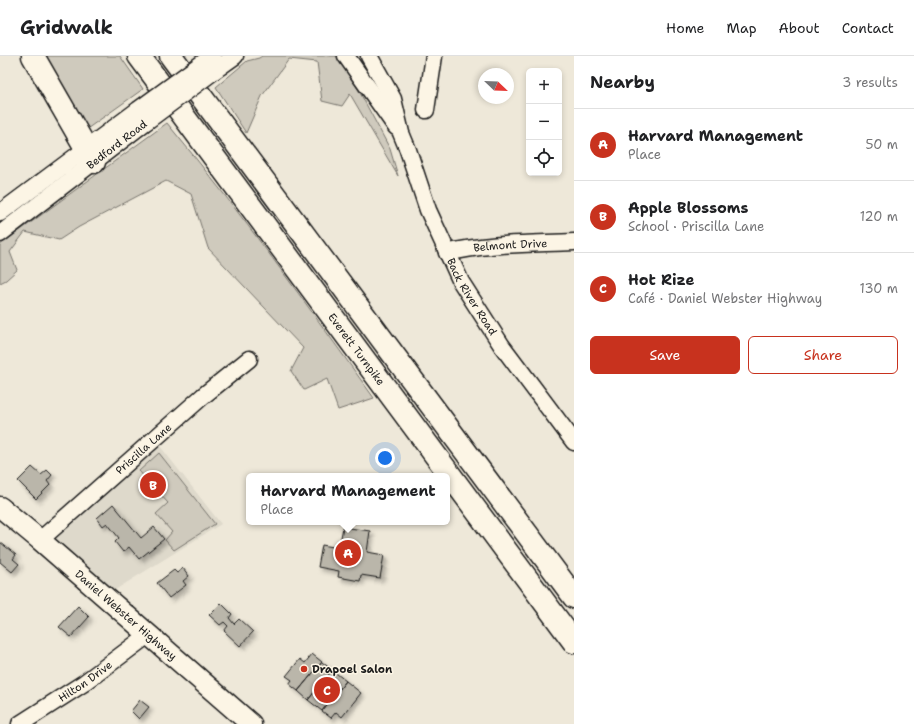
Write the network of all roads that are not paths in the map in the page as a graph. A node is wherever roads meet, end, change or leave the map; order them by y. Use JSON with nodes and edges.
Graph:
{"nodes":[{"id":1,"x":33,"y":56,"type":"edge"},
{"id":2,"x":140,"y":56,"type":"edge"},
{"id":3,"x":171,"y":56,"type":"edge"},
{"id":4,"x":235,"y":56,"type":"edge"},
{"id":5,"x":346,"y":56,"type":"edge"},
{"id":6,"x":369,"y":56,"type":"edge"},
{"id":7,"x":434,"y":56,"type":"edge"},
{"id":8,"x":217,"y":61,"type":"edge"},
{"id":9,"x":426,"y":110,"type":"dead end"},
{"id":10,"x":401,"y":133,"type":"junction"},
{"id":11,"x":90,"y":156,"type":"junction"},
{"id":12,"x":0,"y":213,"type":"edge"},
{"id":13,"x":0,"y":234,"type":"edge"},
{"id":14,"x":574,"y":242,"type":"edge"},
{"id":15,"x":447,"y":253,"type":"junction"},
{"id":16,"x":249,"y":359,"type":"dead end"},
{"id":17,"x":574,"y":442,"type":"edge"},
{"id":18,"x":449,"y":473,"type":"edge"},
{"id":19,"x":450,"y":475,"type":"edge"},
{"id":20,"x":0,"y":508,"type":"edge"},
{"id":21,"x":40,"y":540,"type":"junction"},
{"id":22,"x":574,"y":597,"type":"edge"},
{"id":23,"x":148,"y":635,"type":"junction"},
{"id":24,"x":574,"y":642,"type":"edge"},
{"id":25,"x":20,"y":724,"type":"edge"},
{"id":26,"x":251,"y":724,"type":"edge"}],
"edges":[{"from":1,"to":11,"type":"highway"},
{"from":2,"to":18,"type":"highway","name":"Everett Turnpike"},
{"from":3,"to":22,"type":"highway"},
{"from":4,"to":8,"type":"street","name":"Bedford Road"},
{"from":5,"to":10,"type":"street","name":"Back River Road"},
{"from":6,"to":10,"type":"street","name":"Back River Road"},
{"from":7,"to":9,"type":"street"},
{"from":8,"to":11,"type":"street","name":"Bedford Road","bridge":true},
{"from":10,"to":15,"type":"street","name":"Back River Road"},
{"from":11,"to":12,"type":"street","name":"Bedford Road"},
{"from":11,"to":13,"type":"street","name":"Bedford Road"},
{"from":14,"to":15,"type":"street","name":"Belmont Drive"},
{"from":15,"to":17,"type":"street","name":"Back River Road"},
{"from":16,"to":21,"type":"street","name":"Priscilla Lane"},
{"from":19,"to":24,"type":"highway","name":"Everett Turnpike"},
{"from":20,"to":21,"type":"main road","name":"Daniel Webster Highway"},
{"from":21,"to":23,"type":"main road","name":"Daniel Webster Highway"},
{"from":23,"to":25,"type":"street","name":"Hilton Drive"},
{"from":23,"to":26,"type":"main road","name":"Daniel Webster Highway"}]}
